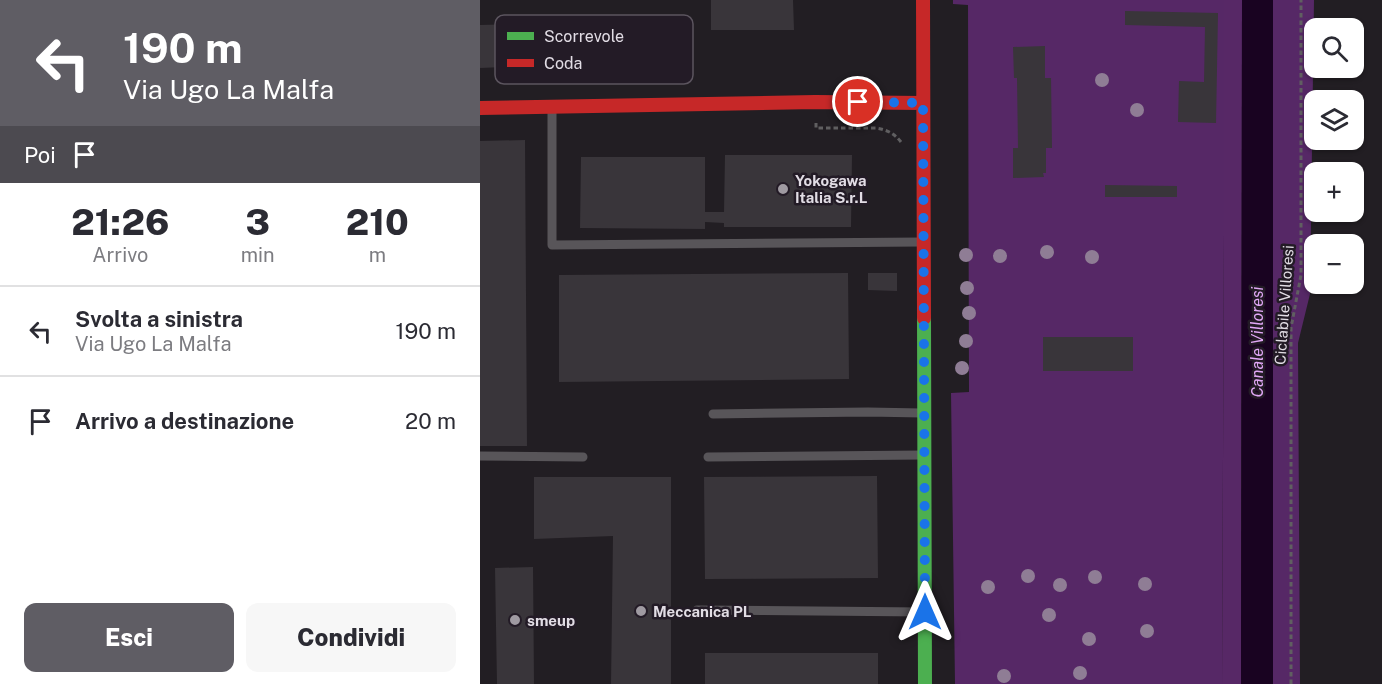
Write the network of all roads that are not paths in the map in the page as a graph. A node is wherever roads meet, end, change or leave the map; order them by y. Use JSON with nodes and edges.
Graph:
{"nodes":[{"id":1,"x":923,"y":0,"type":"edge"},
{"id":2,"x":923,"y":103,"type":"junction"},
{"id":3,"x":552,"y":107,"type":"junction"},
{"id":4,"x":480,"y":108,"type":"edge"},
{"id":5,"x":923,"y":242,"type":"junction"},
{"id":6,"x":925,"y":413,"type":"junction"},
{"id":7,"x":713,"y":414,"type":"dead end"},
{"id":8,"x":924,"y":455,"type":"junction"},
{"id":9,"x":480,"y":456,"type":"edge"},
{"id":10,"x":583,"y":457,"type":"dead end"},
{"id":11,"x":708,"y":457,"type":"dead end"},
{"id":12,"x":696,"y":610,"type":"dead end"},
{"id":13,"x":925,"y":612,"type":"junction"},
{"id":14,"x":926,"y":684,"type":"edge"}],
"edges":[{"from":1,"to":2,"type":"street"},
{"from":2,"to":3,"type":"street"},
{"from":2,"to":5,"type":"street"},
{"from":3,"to":4,"type":"street"},
{"from":3,"to":5,"type":"lane"},
{"from":5,"to":6,"type":"street"},
{"from":6,"to":7,"type":"lane"},
{"from":6,"to":8,"type":"street"},
{"from":8,"to":11,"type":"lane"},
{"from":8,"to":13,"type":"street"},
{"from":9,"to":10,"type":"lane"},
{"from":12,"to":13,"type":"lane"},
{"from":13,"to":14,"type":"street"}]}
